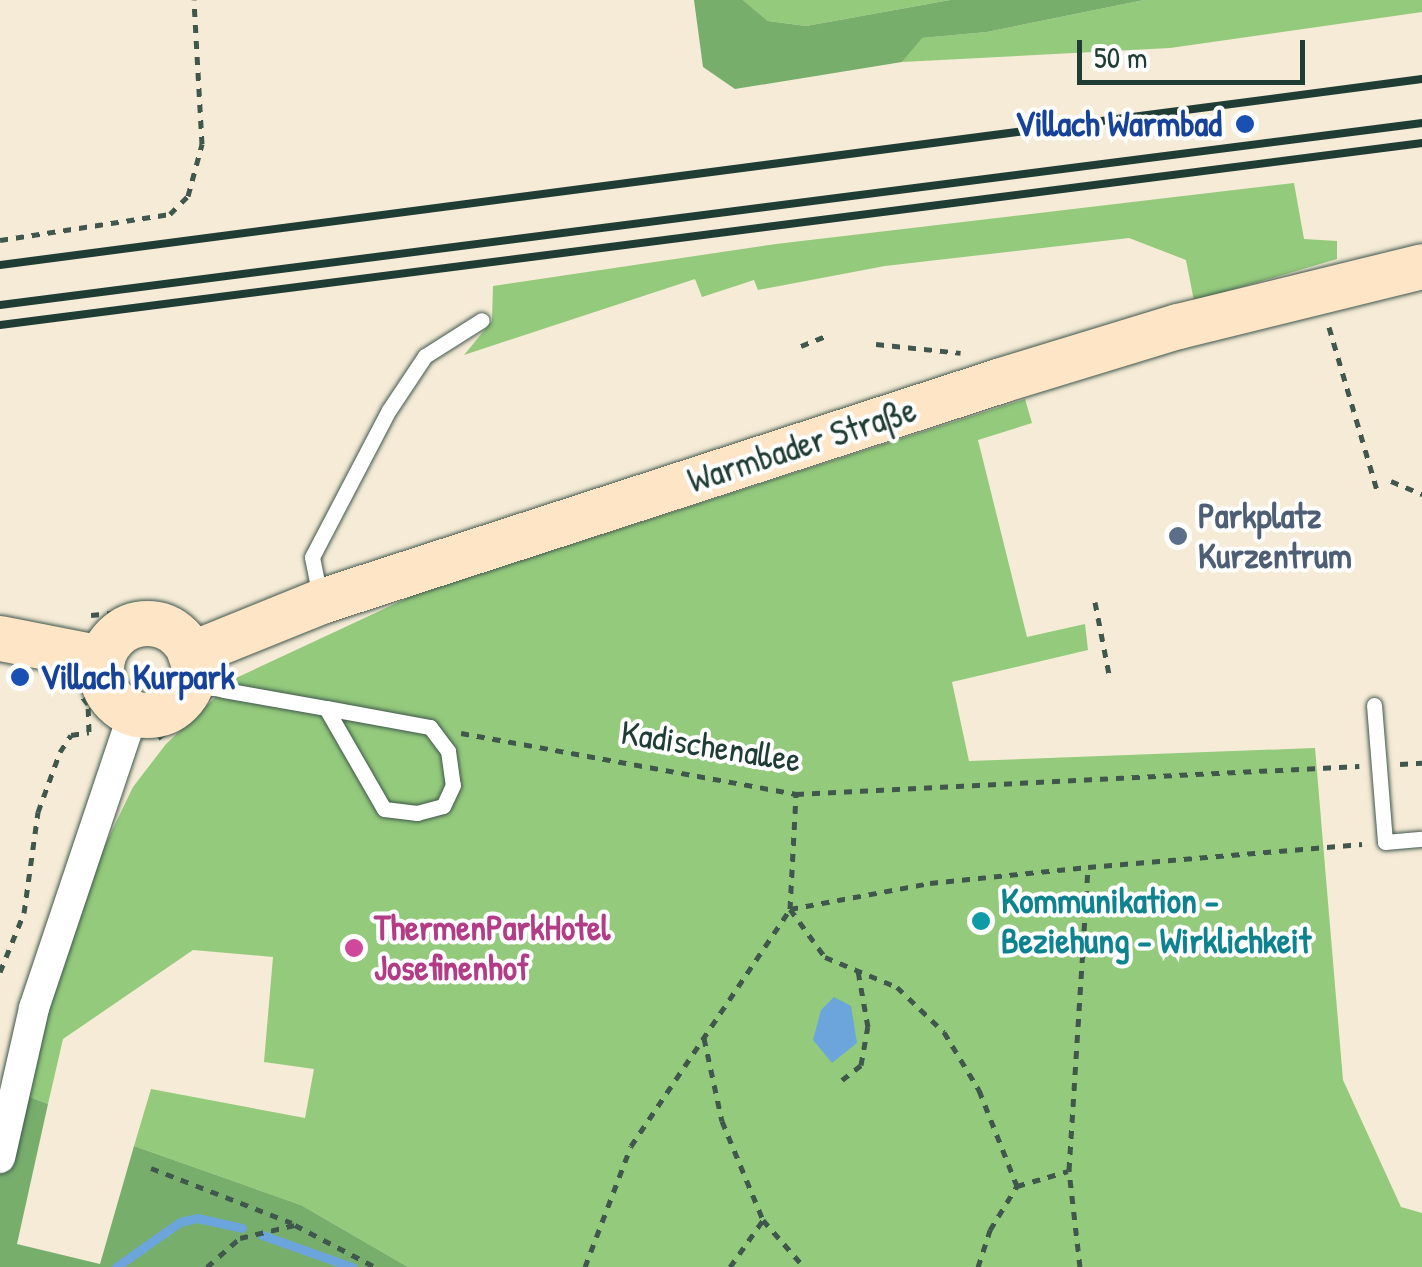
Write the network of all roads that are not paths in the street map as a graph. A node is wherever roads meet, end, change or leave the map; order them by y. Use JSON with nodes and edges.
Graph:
{"nodes":[{"id":1,"x":1422,"y":266,"type":"edge"},
{"id":2,"x":482,"y":320,"type":"dead end"},
{"id":3,"x":321,"y":601,"type":"junction"},
{"id":4,"x":0,"y":638,"type":"edge"},
{"id":5,"x":89,"y":673,"type":"junction"},
{"id":6,"x":198,"y":676,"type":"junction"},
{"id":7,"x":1374,"y":706,"type":"dead end"},
{"id":8,"x":326,"y":708,"type":"junction"},
{"id":9,"x":143,"y":731,"type":"junction"},
{"id":10,"x":1422,"y":839,"type":"edge"},
{"id":11,"x":0,"y":1158,"type":"edge"}],
"edges":[{"from":1,"to":3,"type":"street","name":"Warmbader Straße"},
{"from":2,"to":3,"type":"lane"},
{"from":3,"to":6,"type":"street","name":"Warmbader Straße"},
{"from":4,"to":5,"type":"street"},
{"from":5,"to":6,"type":"street"},
{"from":5,"to":9,"type":"street"},
{"from":6,"to":8,"type":"lane"},
{"from":6,"to":9,"type":"street","name":"Warmbader Straße"},
{"from":7,"to":10,"type":"lane"},
{"from":8,"to":8,"type":"lane"},
{"from":9,"to":11,"type":"street"}]}
